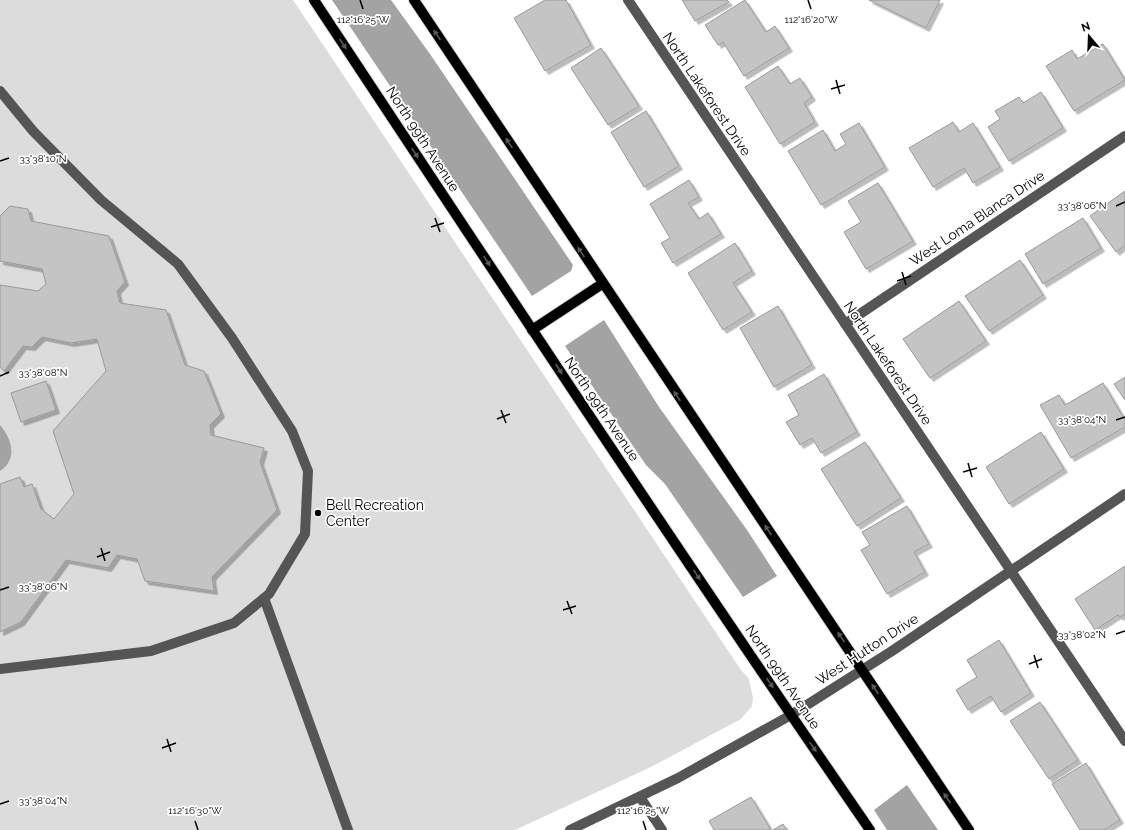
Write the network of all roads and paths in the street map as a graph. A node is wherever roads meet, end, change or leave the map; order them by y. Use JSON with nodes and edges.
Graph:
{"nodes":[{"id":1,"x":314,"y":0,"type":"edge"},
{"id":2,"x":414,"y":0,"type":"edge"},
{"id":3,"x":628,"y":0,"type":"edge"},
{"id":4,"x":0,"y":91,"type":"edge"},
{"id":5,"x":1125,"y":136,"type":"edge"},
{"id":6,"x":602,"y":284,"type":"junction"},
{"id":7,"x":845,"y":324,"type":"junction"},
{"id":8,"x":532,"y":330,"type":"junction"},
{"id":9,"x":1125,"y":494,"type":"edge"},
{"id":10,"x":1011,"y":571,"type":"junction"},
{"id":11,"x":264,"y":598,"type":"junction"},
{"id":12,"x":0,"y":669,"type":"edge"},
{"id":13,"x":863,"y":670,"type":"junction"},
{"id":14,"x":791,"y":715,"type":"junction"},
{"id":15,"x":1125,"y":741,"type":"edge"},
{"id":16,"x":640,"y":797,"type":"junction"},
{"id":17,"x":348,"y":830,"type":"edge"},
{"id":18,"x":570,"y":830,"type":"edge"},
{"id":19,"x":662,"y":830,"type":"edge"},
{"id":20,"x":870,"y":830,"type":"edge"},
{"id":21,"x":969,"y":830,"type":"edge"}],
"edges":[{"from":1,"to":8,"type":"main road","name":"North 99th Avenue","one_way":true},
{"from":6,"to":2,"type":"main road","one_way":true},
{"from":3,"to":7,"type":"street","name":"North Lakeforest Drive"},
{"from":4,"to":11,"type":"street"},
{"from":5,"to":7,"type":"street","name":"West Loma Blanca Drive"},
{"from":6,"to":8,"type":"main road"},
{"from":13,"to":6,"type":"main road","one_way":true},
{"from":7,"to":10,"type":"street","name":"North Lakeforest Drive"},
{"from":8,"to":14,"type":"main road","name":"North 99th Avenue","one_way":true},
{"from":9,"to":10,"type":"street","name":"West Hutton Drive"},
{"from":10,"to":13,"type":"street","name":"West Hutton Drive"},
{"from":10,"to":15,"type":"street","name":"North Lakeforest Drive"},
{"from":11,"to":12,"type":"street"},
{"from":11,"to":17,"type":"street"},
{"from":13,"to":14,"type":"street","name":"West Hutton Drive"},
{"from":21,"to":13,"type":"main road","one_way":true},
{"from":14,"to":16,"type":"street","name":"West Hutton Drive"},
{"from":14,"to":20,"type":"main road","name":"North 99th Avenue","one_way":true},
{"from":16,"to":18,"type":"street","name":"West Hutton Drive"},
{"from":16,"to":19,"type":"street"}]}
